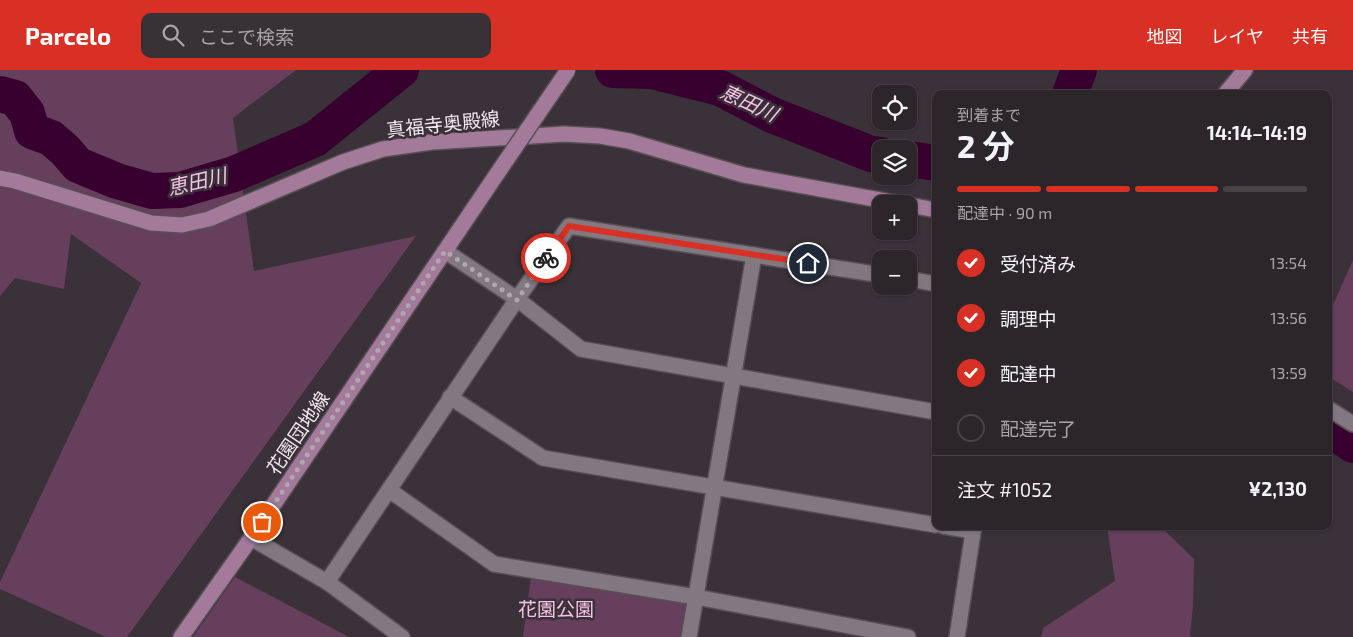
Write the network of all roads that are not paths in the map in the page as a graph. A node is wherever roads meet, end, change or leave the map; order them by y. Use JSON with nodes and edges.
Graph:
{"nodes":[{"id":1,"x":568,"y":70,"type":"edge"},
{"id":2,"x":1245,"y":70,"type":"edge"},
{"id":3,"x":1228,"y":90,"type":"edge"},
{"id":4,"x":0,"y":178,"type":"edge"},
{"id":5,"x":872,"y":198,"type":"edge"},
{"id":6,"x":917,"y":206,"type":"edge"},
{"id":7,"x":932,"y":209,"type":"edge"},
{"id":8,"x":445,"y":251,"type":"junction"},
{"id":9,"x":754,"y":255,"type":"junction"},
{"id":10,"x":872,"y":274,"type":"edge"},
{"id":11,"x":917,"y":280,"type":"edge"},
{"id":12,"x":932,"y":283,"type":"edge"},
{"id":13,"x":517,"y":300,"type":"junction"},
{"id":14,"x":733,"y":376,"type":"junction"},
{"id":15,"x":450,"y":397,"type":"junction"},
{"id":16,"x":932,"y":411,"type":"edge"},
{"id":17,"x":1332,"y":411,"type":"edge"},
{"id":18,"x":1353,"y":424,"type":"edge"},
{"id":19,"x":715,"y":488,"type":"junction"},
{"id":20,"x":389,"y":490,"type":"junction"},
{"id":21,"x":932,"y":524,"type":"edge"},
{"id":22,"x":973,"y":530,"type":"edge"},
{"id":23,"x":251,"y":538,"type":"junction"},
{"id":24,"x":327,"y":582,"type":"junction"},
{"id":25,"x":696,"y":597,"type":"junction"},
{"id":26,"x":181,"y":637,"type":"edge"},
{"id":27,"x":402,"y":637,"type":"edge"},
{"id":28,"x":689,"y":637,"type":"edge"},
{"id":29,"x":908,"y":637,"type":"edge"},
{"id":30,"x":957,"y":637,"type":"edge"}],
"edges":[{"from":1,"to":8,"type":"street","name":"花園団地線","bridge":true},
{"from":2,"to":3,"type":"street"},
{"from":4,"to":5,"type":"street","name":"真福寺奥殿線"},
{"from":6,"to":7,"type":"street"},
{"from":8,"to":13,"type":"street"},
{"from":8,"to":23,"type":"street","name":"花園団地線"},
{"from":9,"to":10,"type":"street"},
{"from":9,"to":13,"type":"street"},
{"from":9,"to":14,"type":"street"},
{"from":11,"to":12,"type":"street"},
{"from":13,"to":14,"type":"street"},
{"from":13,"to":15,"type":"street"},
{"from":14,"to":16,"type":"street"},
{"from":14,"to":19,"type":"street"},
{"from":15,"to":19,"type":"street"},
{"from":15,"to":20,"type":"street"},
{"from":17,"to":18,"type":"street"},
{"from":19,"to":21,"type":"street"},
{"from":19,"to":25,"type":"street"},
{"from":20,"to":24,"type":"street"},
{"from":20,"to":25,"type":"street"},
{"from":22,"to":30,"type":"street"},
{"from":23,"to":24,"type":"street"},
{"from":23,"to":26,"type":"street","name":"花園団地線"},
{"from":24,"to":27,"type":"street"},
{"from":25,"to":28,"type":"street"},
{"from":25,"to":29,"type":"street"}]}
